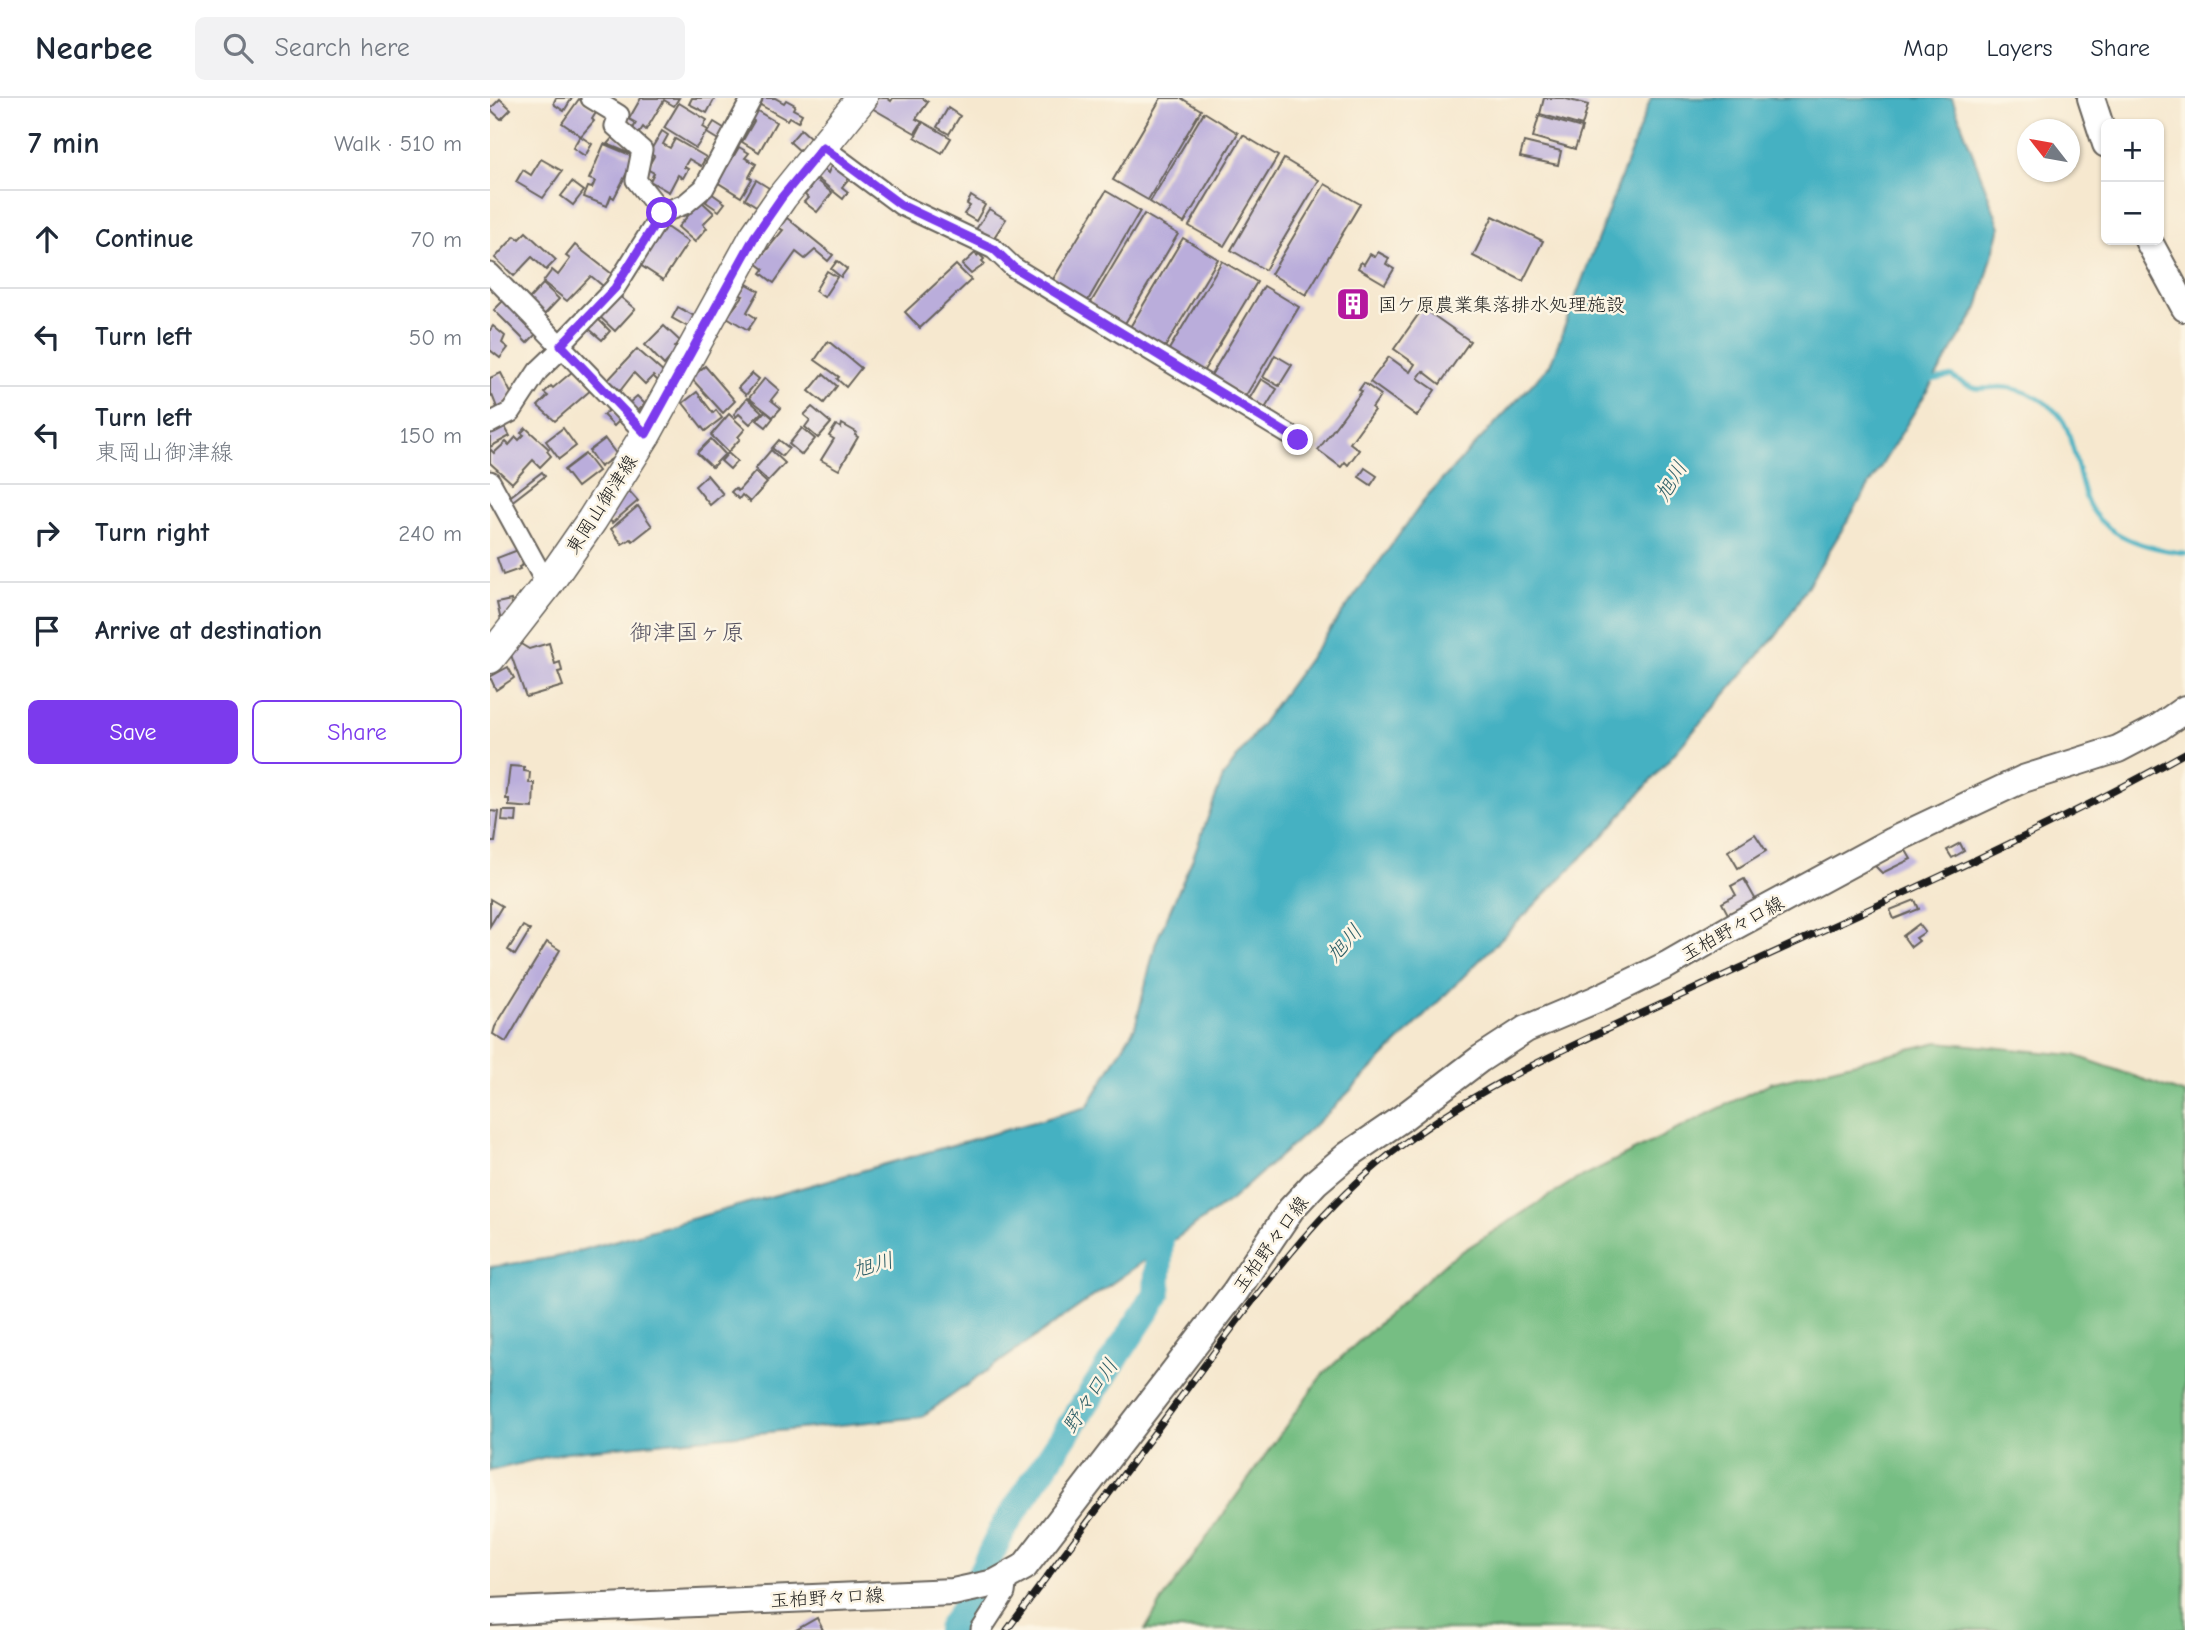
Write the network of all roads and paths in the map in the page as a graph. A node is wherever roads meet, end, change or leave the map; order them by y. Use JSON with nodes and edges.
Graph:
{"nodes":[{"id":1,"x":591,"y":98,"type":"edge"},
{"id":2,"x":752,"y":98,"type":"edge"},
{"id":3,"x":862,"y":98,"type":"edge"},
{"id":4,"x":2091,"y":98,"type":"edge"},
{"id":5,"x":2101,"y":129,"type":"edge"},
{"id":6,"x":823,"y":147,"type":"junction"},
{"id":7,"x":662,"y":213,"type":"junction"},
{"id":8,"x":2151,"y":245,"type":"edge"},
{"id":9,"x":490,"y":273,"type":"edge"},
{"id":10,"x":2185,"y":308,"type":"edge"},
{"id":11,"x":562,"y":346,"type":"junction"},
{"id":12,"x":490,"y":424,"type":"edge"},
{"id":13,"x":646,"y":434,"type":"junction"},
{"id":14,"x":1298,"y":440,"type":"dead end"},
{"id":15,"x":490,"y":481,"type":"edge"},
{"id":16,"x":547,"y":585,"type":"junction"},
{"id":17,"x":490,"y":658,"type":"edge"},
{"id":18,"x":2185,"y":709,"type":"edge"},
{"id":19,"x":1001,"y":1580,"type":"junction"},
{"id":20,"x":490,"y":1612,"type":"edge"},
{"id":21,"x":981,"y":1630,"type":"edge"}],
"edges":[{"from":1,"to":7,"type":"street"},
{"from":2,"to":7,"type":"street"},
{"from":3,"to":6,"type":"main road","name":"東岡山御津線"},
{"from":4,"to":5,"type":"main road"},
{"from":6,"to":13,"type":"main road","name":"東岡山御津線"},
{"from":6,"to":14,"type":"street"},
{"from":7,"to":11,"type":"street"},
{"from":8,"to":10,"type":"main road"},
{"from":9,"to":11,"type":"street"},
{"from":11,"to":12,"type":"street"},
{"from":11,"to":13,"type":"street"},
{"from":13,"to":16,"type":"main road","name":"東岡山御津線"},
{"from":15,"to":16,"type":"street"},
{"from":16,"to":17,"type":"main road","name":"東岡山御津線"},
{"from":18,"to":19,"type":"main road","name":"玉柏野々口線"},
{"from":19,"to":20,"type":"main road","name":"玉柏野々口線"},
{"from":19,"to":21,"type":"street"}]}
